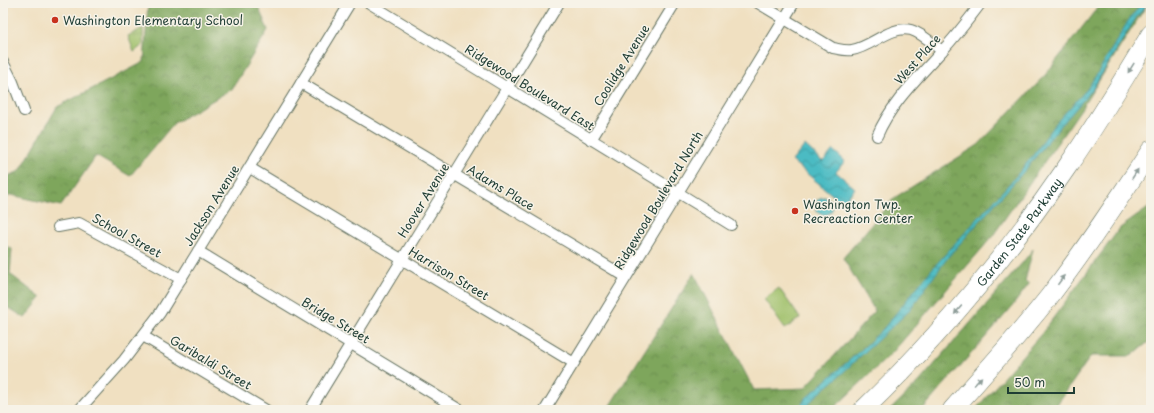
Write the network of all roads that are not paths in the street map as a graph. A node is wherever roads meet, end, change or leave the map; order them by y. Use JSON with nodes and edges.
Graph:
{"nodes":[{"id":1,"x":350,"y":3,"type":"edge"},
{"id":2,"x":369,"y":3,"type":"edge"},
{"id":3,"x":559,"y":3,"type":"edge"},
{"id":4,"x":674,"y":3,"type":"edge"},
{"id":5,"x":758,"y":3,"type":"edge"},
{"id":6,"x":794,"y":3,"type":"edge"},
{"id":7,"x":981,"y":3,"type":"edge"},
{"id":8,"x":784,"y":19,"type":"junction"},
{"id":9,"x":1151,"y":34,"type":"edge"},
{"id":10,"x":942,"y":51,"type":"junction"},
{"id":11,"x":3,"y":62,"type":"edge"},
{"id":12,"x":13,"y":82,"type":"junction"},
{"id":13,"x":302,"y":83,"type":"junction"},
{"id":14,"x":3,"y":87,"type":"edge"},
{"id":15,"x":507,"y":88,"type":"junction"},
{"id":16,"x":24,"y":111,"type":"dead end"},
{"id":17,"x":877,"y":136,"type":"dead end"},
{"id":18,"x":590,"y":140,"type":"junction"},
{"id":19,"x":1151,"y":150,"type":"edge"},
{"id":20,"x":250,"y":168,"type":"junction"},
{"id":21,"x":454,"y":174,"type":"junction"},
{"id":22,"x":678,"y":193,"type":"junction"},
{"id":23,"x":730,"y":225,"type":"dead end"},
{"id":24,"x":58,"y":227,"type":"dead end"},
{"id":25,"x":198,"y":252,"type":"junction"},
{"id":26,"x":402,"y":260,"type":"junction"},
{"id":27,"x":626,"y":277,"type":"junction"},
{"id":28,"x":181,"y":279,"type":"junction"},
{"id":29,"x":143,"y":336,"type":"junction"},
{"id":30,"x":350,"y":344,"type":"junction"},
{"id":31,"x":574,"y":363,"type":"junction"},
{"id":32,"x":79,"y":410,"type":"edge"},
{"id":33,"x":266,"y":410,"type":"edge"},
{"id":34,"x":310,"y":410,"type":"edge"},
{"id":35,"x":460,"y":410,"type":"edge"},
{"id":36,"x":545,"y":410,"type":"edge"},
{"id":37,"x":863,"y":410,"type":"edge"},
{"id":38,"x":952,"y":410,"type":"edge"}],
"edges":[{"from":1,"to":13,"type":"street","name":"Jackson Avenue"},
{"from":2,"to":15,"type":"street","name":"Ridgewood Boulevard East"},
{"from":3,"to":15,"type":"street","name":"Hoover Avenue"},
{"from":4,"to":18,"type":"street","name":"Coolidge Avenue"},
{"from":5,"to":8,"type":"street"},
{"from":6,"to":8,"type":"street","name":"Ridgewood Boulevard North"},
{"from":7,"to":10,"type":"street","name":"West Place"},
{"from":8,"to":10,"type":"street"},
{"from":8,"to":22,"type":"street","name":"Ridgewood Boulevard North"},
{"from":9,"to":37,"type":"highway","name":"Garden State Parkway","one_way":true},
{"from":10,"to":17,"type":"street","name":"West Place"},
{"from":11,"to":12,"type":"street"},
{"from":12,"to":14,"type":"street"},
{"from":12,"to":16,"type":"street"},
{"from":13,"to":20,"type":"street","name":"Jackson Avenue"},
{"from":13,"to":21,"type":"street","name":"Adams Place"},
{"from":15,"to":18,"type":"street","name":"Ridgewood Boulevard East"},
{"from":15,"to":21,"type":"street","name":"Hoover Avenue"},
{"from":18,"to":22,"type":"street","name":"Ridgewood Boulevard East"},
{"from":38,"to":19,"type":"highway","one_way":true},
{"from":20,"to":25,"type":"street","name":"Jackson Avenue"},
{"from":20,"to":26,"type":"street","name":"Harrison Street"},
{"from":21,"to":26,"type":"street","name":"Hoover Avenue"},
{"from":21,"to":27,"type":"street","name":"Adams Place"},
{"from":22,"to":23,"type":"street","name":"Ridgewood Boulevard East"},
{"from":22,"to":27,"type":"street","name":"Ridgewood Boulevard North"},
{"from":24,"to":28,"type":"street","name":"School Street"},
{"from":25,"to":28,"type":"street","name":"Jackson Avenue"},
{"from":25,"to":30,"type":"street","name":"Bridge Street"},
{"from":26,"to":30,"type":"street","name":"Hoover Avenue"},
{"from":26,"to":31,"type":"street","name":"Harrison Street"},
{"from":27,"to":31,"type":"street","name":"Ridgewood Boulevard North"},
{"from":28,"to":29,"type":"street","name":"Jackson Avenue"},
{"from":29,"to":32,"type":"street","name":"Jackson Avenue"},
{"from":29,"to":33,"type":"street","name":"Garibaldi Street"},
{"from":30,"to":34,"type":"street","name":"Hoover Avenue"},
{"from":30,"to":35,"type":"street","name":"Bridge Street"},
{"from":31,"to":36,"type":"street","name":"Ridgewood Boulevard North"}]}
